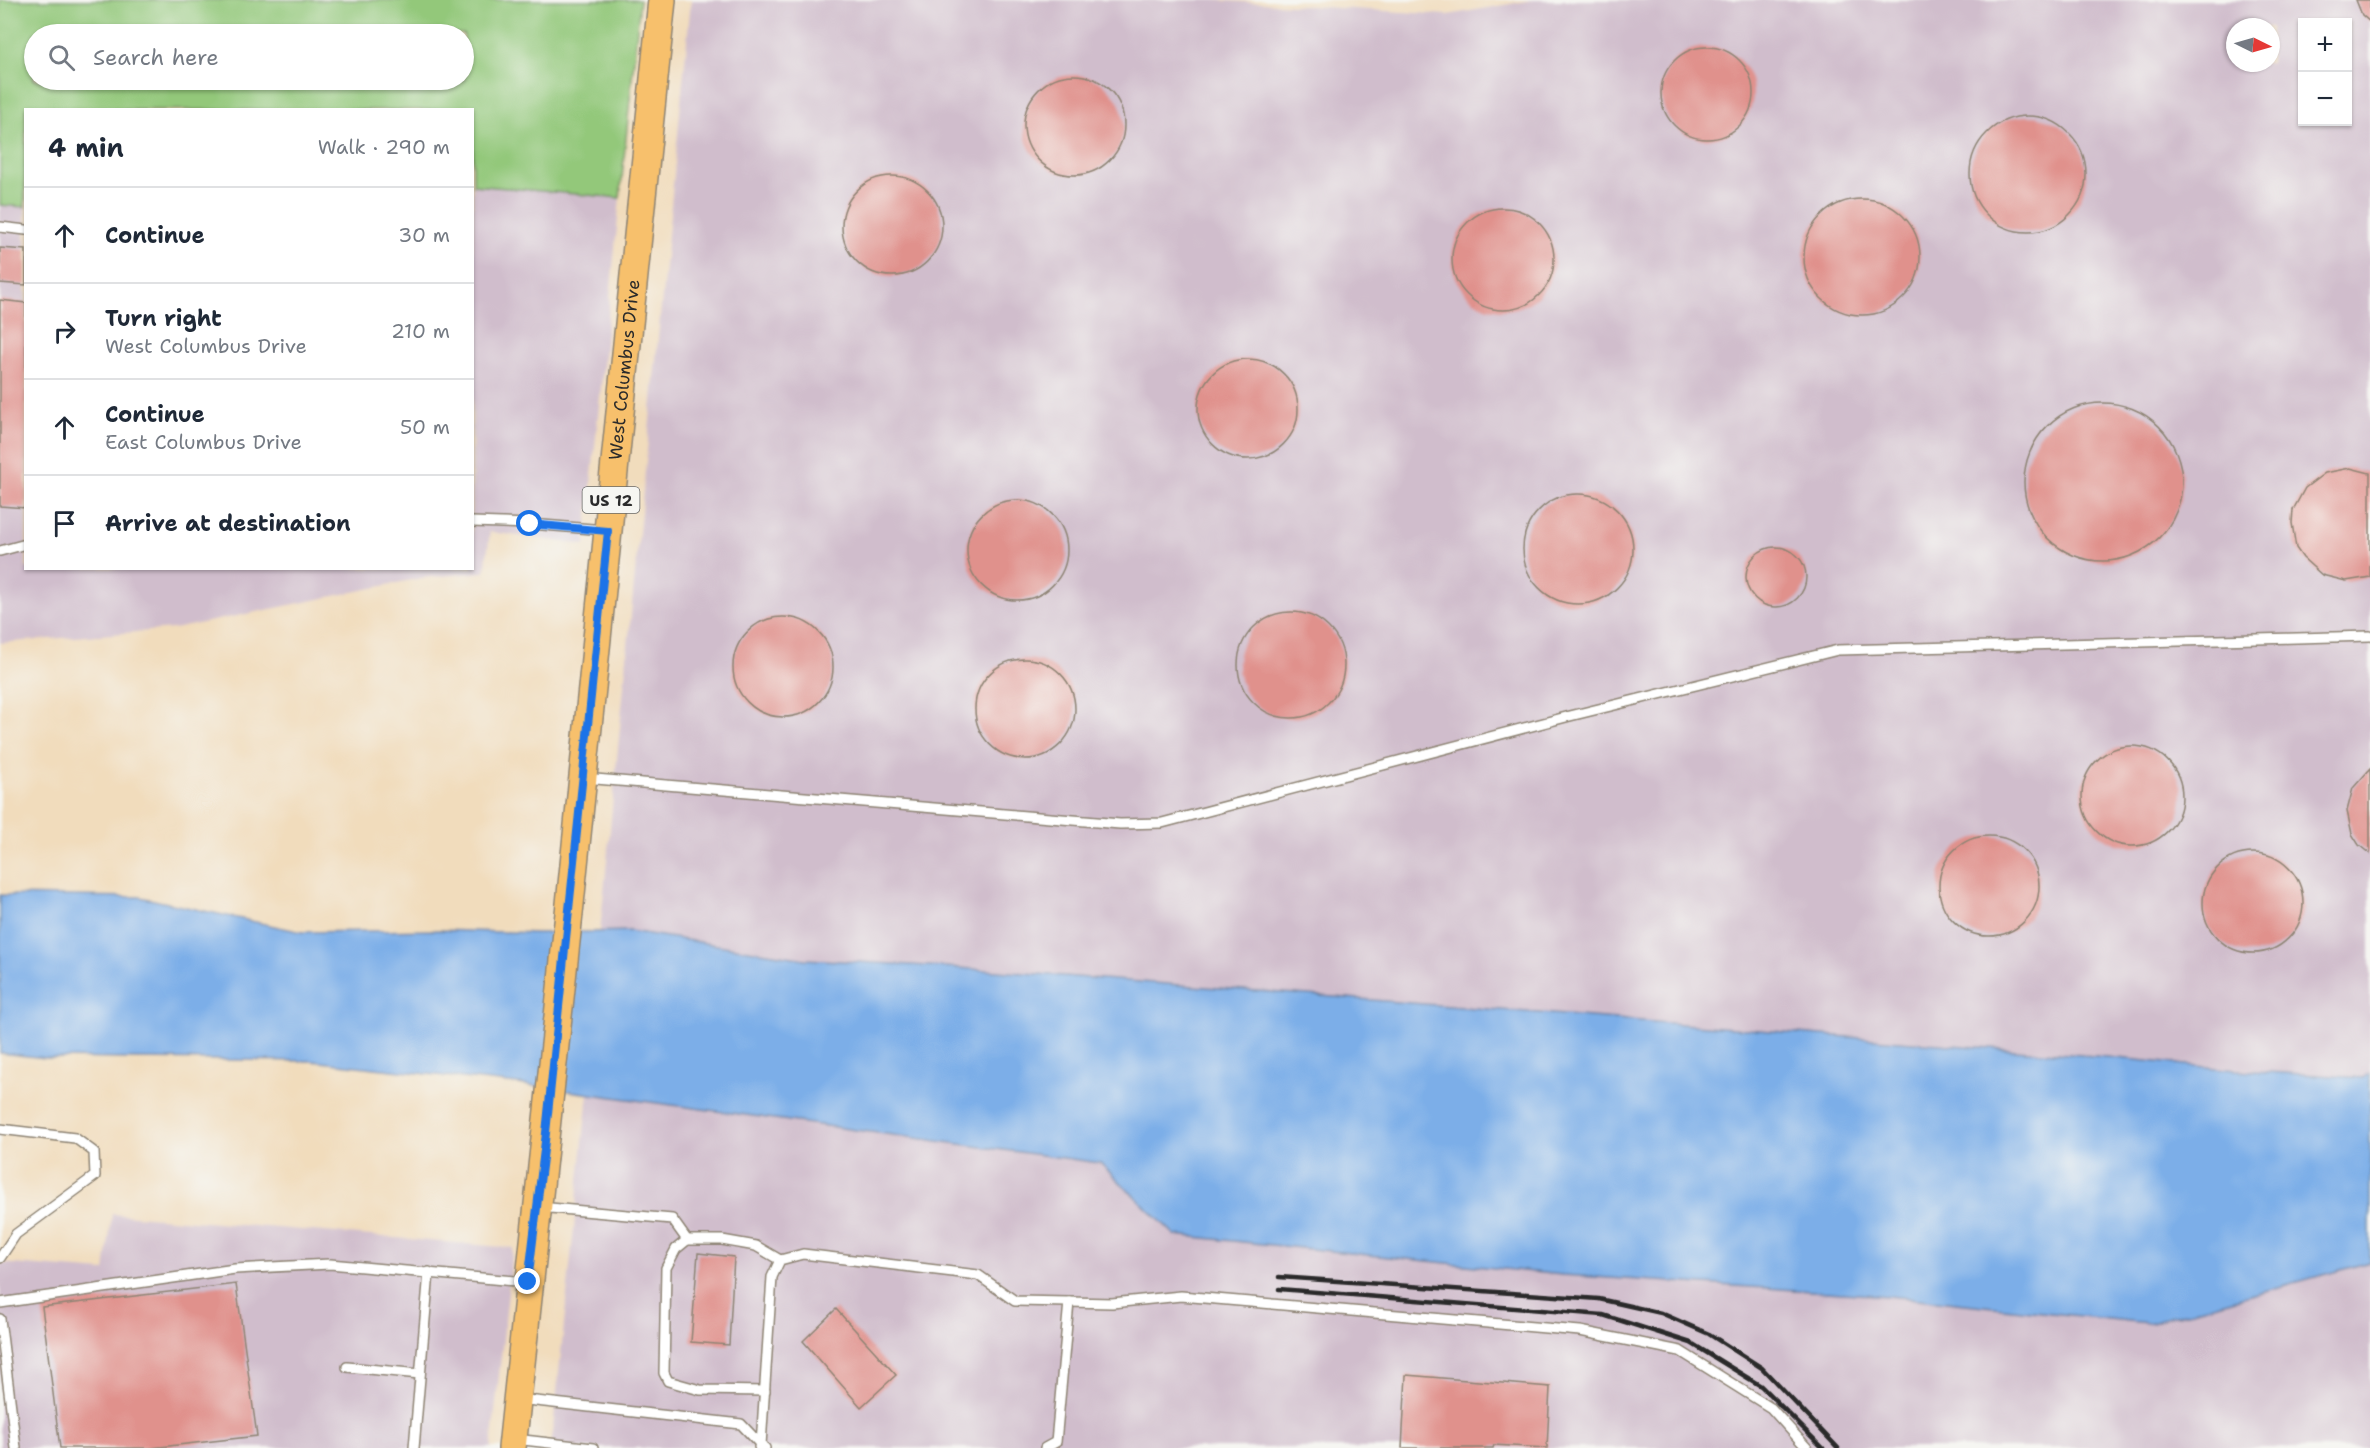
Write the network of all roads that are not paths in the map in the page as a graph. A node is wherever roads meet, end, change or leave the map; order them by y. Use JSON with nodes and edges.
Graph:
{"nodes":[{"id":1,"x":662,"y":0,"type":"edge"},
{"id":2,"x":0,"y":227,"type":"edge"},
{"id":3,"x":24,"y":230,"type":"edge"},
{"id":4,"x":474,"y":522,"type":"edge"},
{"id":5,"x":608,"y":531,"type":"junction"},
{"id":6,"x":24,"y":544,"type":"edge"},
{"id":7,"x":0,"y":550,"type":"edge"},
{"id":8,"x":2370,"y":636,"type":"edge"},
{"id":9,"x":583,"y":778,"type":"junction"},
{"id":10,"x":0,"y":1129,"type":"edge"},
{"id":11,"x":537,"y":1207,"type":"junction"},
{"id":12,"x":687,"y":1240,"type":"junction"},
{"id":13,"x":0,"y":1258,"type":"edge"},
{"id":14,"x":780,"y":1260,"type":"junction"},
{"id":15,"x":429,"y":1272,"type":"junction"},
{"id":16,"x":528,"y":1282,"type":"junction"},
{"id":17,"x":0,"y":1302,"type":"edge"},
{"id":18,"x":1069,"y":1302,"type":"junction"},
{"id":19,"x":0,"y":1319,"type":"edge"},
{"id":20,"x":347,"y":1367,"type":"dead end"},
{"id":21,"x":420,"y":1374,"type":"junction"},
{"id":22,"x":765,"y":1391,"type":"junction"},
{"id":23,"x":518,"y":1399,"type":"junction"},
{"id":24,"x":513,"y":1444,"type":"edge"},
{"id":25,"x":1057,"y":1445,"type":"edge"},
{"id":26,"x":761,"y":1447,"type":"edge"},
{"id":27,"x":15,"y":1448,"type":"edge"},
{"id":28,"x":414,"y":1448,"type":"edge"},
{"id":29,"x":593,"y":1448,"type":"edge"},
{"id":30,"x":1045,"y":1448,"type":"edge"},
{"id":31,"x":1807,"y":1448,"type":"edge"}],
"edges":[{"from":1,"to":5,"type":"main road","name":"West Columbus Drive","number":"US 12"},
{"from":2,"to":3,"type":"lane"},
{"from":4,"to":5,"type":"lane"},
{"from":5,"to":9,"type":"main road","name":"West Columbus Drive","number":"US 12"},
{"from":6,"to":7,"type":"lane"},
{"from":8,"to":9,"type":"lane"},
{"from":9,"to":11,"type":"main road","name":"West Columbus Drive","number":"US 12"},
{"from":10,"to":13,"type":"lane"},
{"from":11,"to":12,"type":"lane"},
{"from":11,"to":16,"type":"main road","number":"US 12"},
{"from":12,"to":14,"type":"lane"},
{"from":12,"to":22,"type":"lane"},
{"from":14,"to":18,"type":"lane"},
{"from":14,"to":22,"type":"lane"},
{"from":15,"to":16,"type":"lane"},
{"from":15,"to":17,"type":"lane"},
{"from":15,"to":21,"type":"lane"},
{"from":16,"to":23,"type":"main road","number":"US 12"},
{"from":18,"to":25,"type":"lane"},
{"from":18,"to":31,"type":"lane"},
{"from":19,"to":27,"type":"lane"},
{"from":20,"to":21,"type":"lane"},
{"from":21,"to":28,"type":"lane"},
{"from":22,"to":26,"type":"lane"},
{"from":23,"to":24,"type":"main road","number":"US 12"},
{"from":23,"to":26,"type":"lane"},
{"from":24,"to":29,"type":"lane"},
{"from":25,"to":30,"type":"lane"}]}
